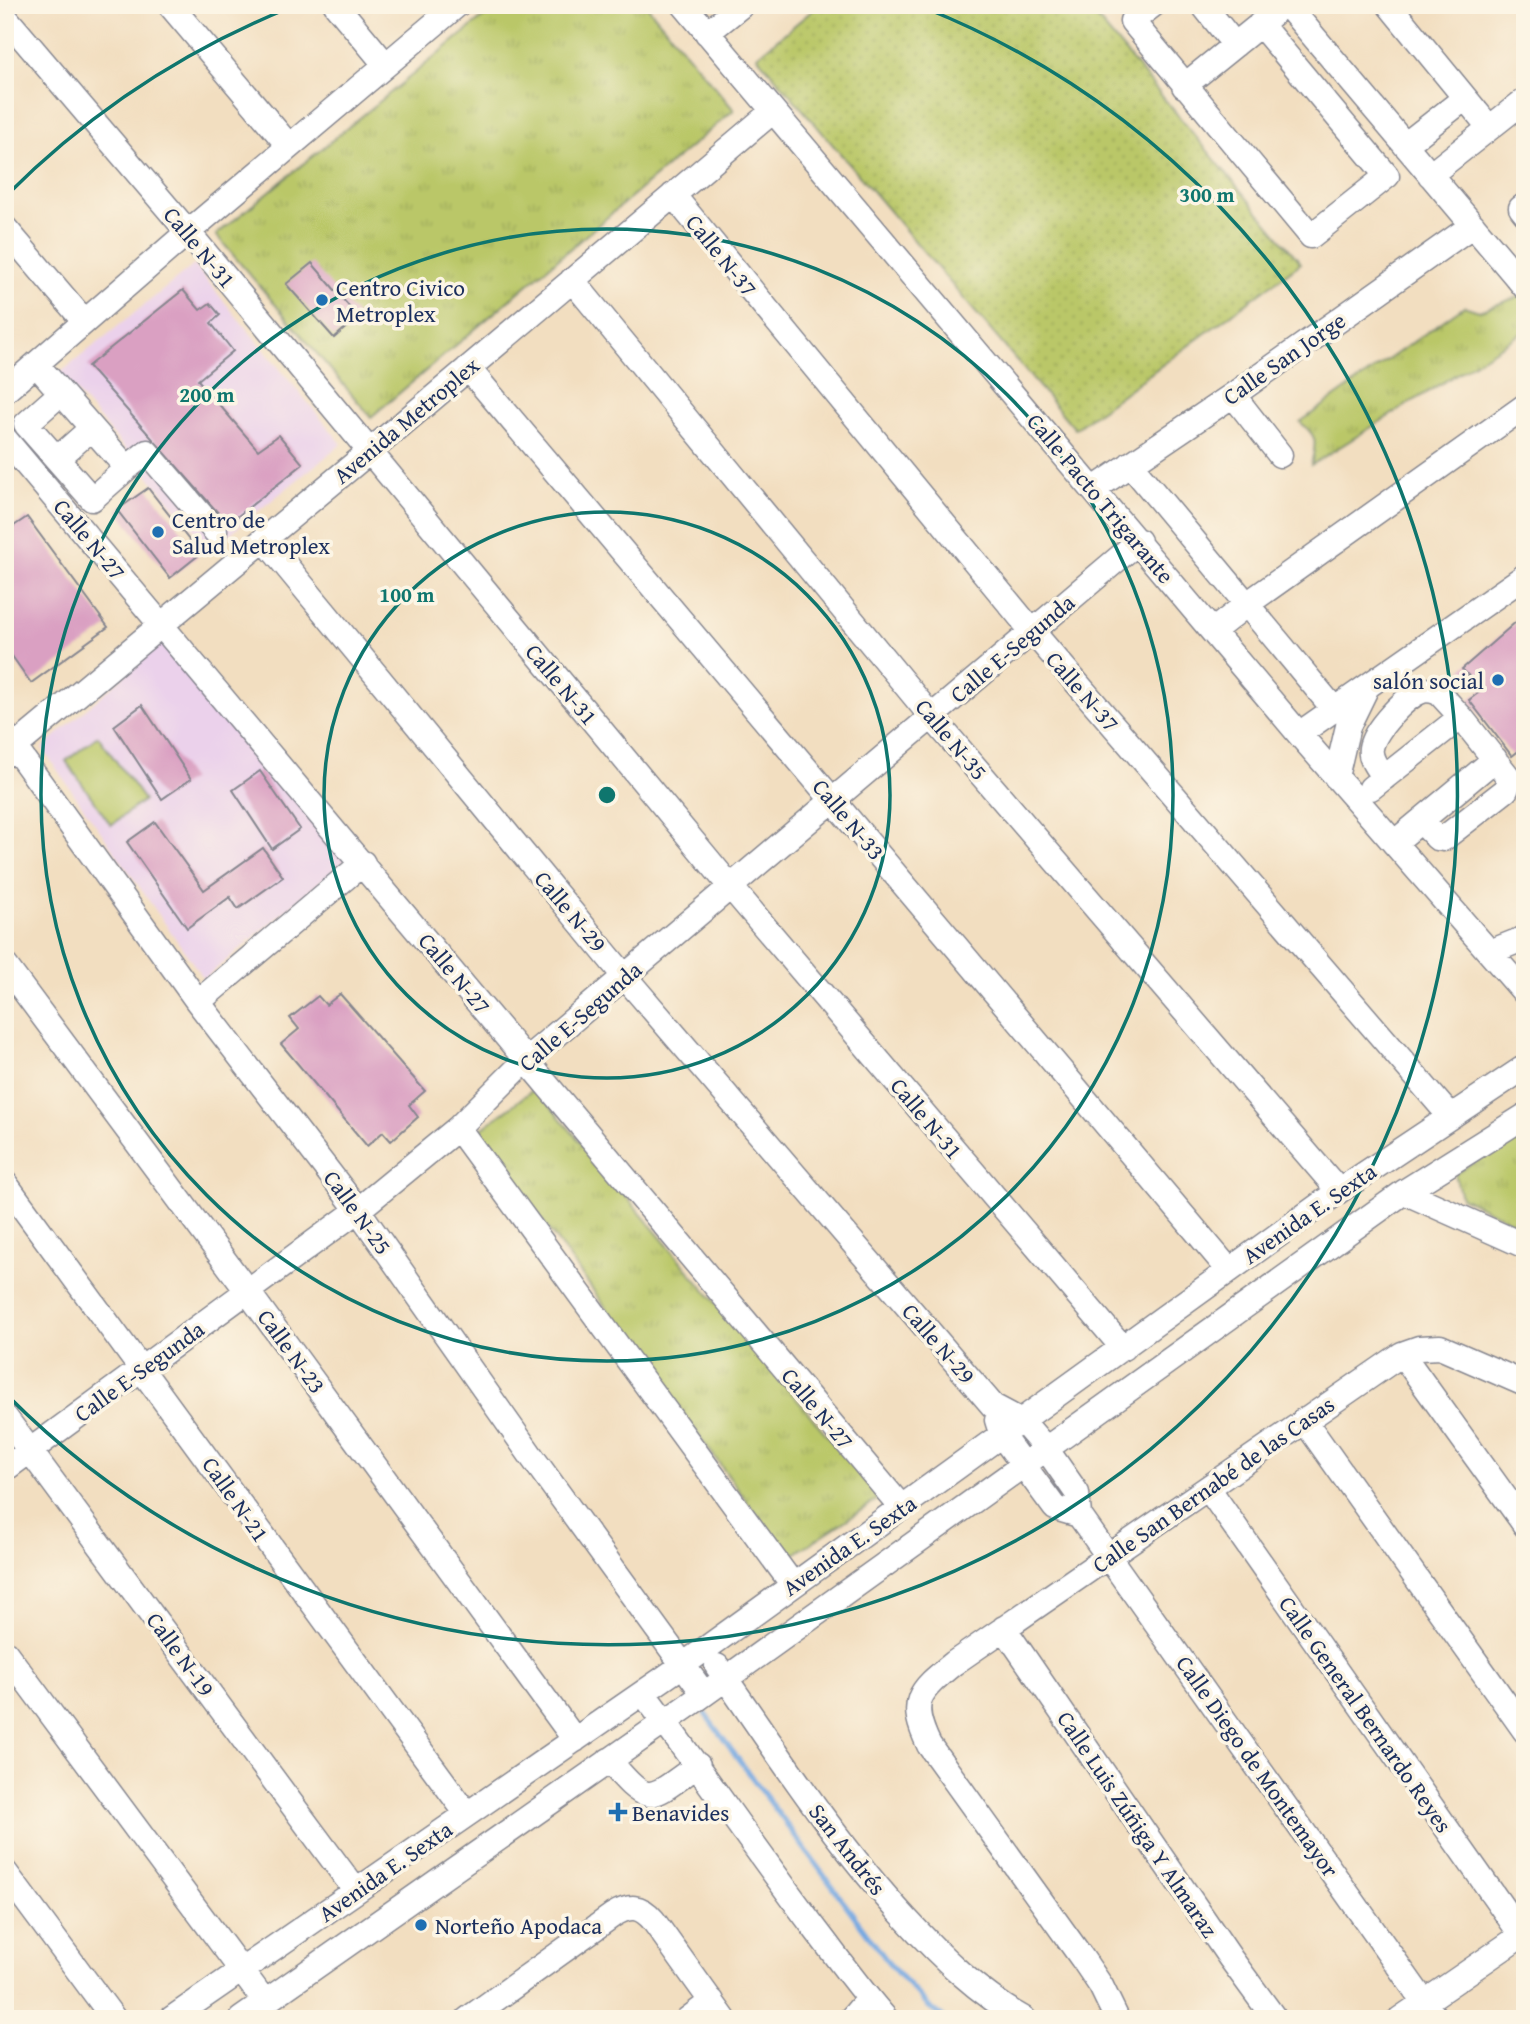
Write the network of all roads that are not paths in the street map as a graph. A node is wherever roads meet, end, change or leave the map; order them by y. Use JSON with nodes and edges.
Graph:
{"nodes":[{"id":1,"x":170,"y":5,"type":"edge"},
{"id":2,"x":336,"y":5,"type":"edge"},
{"id":3,"x":457,"y":5,"type":"edge"},
{"id":4,"x":684,"y":5,"type":"edge"},
{"id":5,"x":741,"y":5,"type":"edge"},
{"id":6,"x":1153,"y":5,"type":"edge"},
{"id":7,"x":1203,"y":5,"type":"edge"},
{"id":8,"x":1286,"y":5,"type":"edge"},
{"id":9,"x":1389,"y":5,"type":"edge"},
{"id":10,"x":5,"y":17,"type":"edge"},
{"id":11,"x":1260,"y":24,"type":"junction"},
{"id":12,"x":707,"y":33,"type":"junction"},
{"id":13,"x":1235,"y":44,"type":"junction"},
{"id":14,"x":385,"y":64,"type":"junction"},
{"id":15,"x":1184,"y":86,"type":"junction"},
{"id":16,"x":1465,"y":98,"type":"junction"},
{"id":17,"x":1525,"y":100,"type":"edge"},
{"id":18,"x":773,"y":111,"type":"junction"},
{"id":19,"x":1489,"y":127,"type":"junction"},
{"id":20,"x":1405,"y":145,"type":"junction"},
{"id":21,"x":289,"y":146,"type":"junction"},
{"id":22,"x":1430,"y":175,"type":"junction"},
{"id":23,"x":673,"y":195,"type":"junction"},
{"id":24,"x":1525,"y":205,"type":"edge"},
{"id":25,"x":1525,"y":213,"type":"edge"},
{"id":26,"x":1473,"y":225,"type":"junction"},
{"id":27,"x":5,"y":228,"type":"edge"},
{"id":28,"x":188,"y":232,"type":"junction"},
{"id":29,"x":572,"y":280,"type":"junction"},
{"id":30,"x":1525,"y":287,"type":"edge"},
{"id":31,"x":84,"y":321,"type":"junction"},
{"id":32,"x":36,"y":364,"type":"junction"},
{"id":33,"x":468,"y":368,"type":"junction"},
{"id":34,"x":5,"y":391,"type":"edge"},
{"id":35,"x":61,"y":393,"type":"junction"},
{"id":36,"x":1233,"y":395,"type":"junction"},
{"id":37,"x":1525,"y":406,"type":"edge"},
{"id":38,"x":92,"y":428,"type":"junction"},
{"id":39,"x":5,"y":439,"type":"edge"},
{"id":40,"x":369,"y":452,"type":"junction"},
{"id":41,"x":1280,"y":455,"type":"dead end"},
{"id":42,"x":57,"y":459,"type":"junction"},
{"id":43,"x":1130,"y":464,"type":"junction"},
{"id":44,"x":127,"y":468,"type":"junction"},
{"id":45,"x":1094,"y":489,"type":"junction"},
{"id":46,"x":215,"y":531,"type":"dead end"},
{"id":47,"x":264,"y":539,"type":"junction"},
{"id":48,"x":1139,"y":541,"type":"junction"},
{"id":49,"x":1525,"y":576,"type":"edge"},
{"id":50,"x":1247,"y":604,"type":"junction"},
{"id":51,"x":162,"y":624,"type":"junction"},
{"id":52,"x":1032,"y":631,"type":"junction"},
{"id":53,"x":1213,"y":631,"type":"junction"},
{"id":54,"x":1368,"y":685,"type":"junction"},
{"id":55,"x":1334,"y":709,"type":"junction"},
{"id":56,"x":931,"y":716,"type":"junction"},
{"id":57,"x":1461,"y":717,"type":"junction"},
{"id":58,"x":1299,"y":734,"type":"junction"},
{"id":59,"x":8,"y":745,"type":"edge"},
{"id":60,"x":1336,"y":777,"type":"junction"},
{"id":61,"x":1384,"y":778,"type":"junction"},
{"id":62,"x":833,"y":800,"type":"junction"},
{"id":63,"x":1356,"y":800,"type":"junction"},
{"id":64,"x":1394,"y":843,"type":"junction"},
{"id":65,"x":363,"y":863,"type":"junction"},
{"id":66,"x":730,"y":886,"type":"junction"},
{"id":67,"x":1525,"y":938,"type":"edge"},
{"id":68,"x":1490,"y":952,"type":"junction"},
{"id":69,"x":5,"y":965,"type":"edge"},
{"id":70,"x":625,"y":977,"type":"junction"},
{"id":71,"x":1524,"y":990,"type":"edge"},
{"id":72,"x":198,"y":1002,"type":"junction"},
{"id":73,"x":527,"y":1059,"type":"junction"},
{"id":74,"x":1525,"y":1067,"type":"edge"},
{"id":75,"x":1450,"y":1115,"type":"junction"},
{"id":76,"x":1525,"y":1116,"type":"edge"},
{"id":77,"x":458,"y":1128,"type":"junction"},
{"id":78,"x":5,"y":1183,"type":"edge"},
{"id":79,"x":1339,"y":1191,"type":"junction"},
{"id":80,"x":1404,"y":1192,"type":"junction"},
{"id":81,"x":358,"y":1210,"type":"junction"},
{"id":82,"x":1525,"y":1246,"type":"edge"},
{"id":83,"x":1229,"y":1270,"type":"junction"},
{"id":84,"x":248,"y":1292,"type":"junction"},
{"id":85,"x":1123,"y":1348,"type":"junction"},
{"id":86,"x":1402,"y":1354,"type":"junction"},
{"id":87,"x":142,"y":1368,"type":"junction"},
{"id":88,"x":1525,"y":1384,"type":"edge"},
{"id":89,"x":993,"y":1406,"type":"junction"},
{"id":90,"x":5,"y":1417,"type":"edge"},
{"id":91,"x":1304,"y":1420,"type":"junction"},
{"id":92,"x":1023,"y":1422,"type":"junction"},
{"id":93,"x":1002,"y":1436,"type":"junction"},
{"id":94,"x":30,"y":1450,"type":"junction"},
{"id":95,"x":1047,"y":1450,"type":"junction"},
{"id":96,"x":1024,"y":1466,"type":"junction"},
{"id":97,"x":5,"y":1469,"type":"edge"},
{"id":98,"x":1208,"y":1488,"type":"junction"},
{"id":99,"x":902,"y":1508,"type":"junction"},
{"id":100,"x":1079,"y":1515,"type":"junction"},
{"id":101,"x":1525,"y":1525,"type":"edge"},
{"id":102,"x":1110,"y":1557,"type":"junction"},
{"id":103,"x":793,"y":1585,"type":"junction"},
{"id":104,"x":1004,"y":1628,"type":"junction"},
{"id":105,"x":705,"y":1648,"type":"junction"},
{"id":106,"x":5,"y":1652,"type":"edge"},
{"id":107,"x":683,"y":1665,"type":"junction"},
{"id":108,"x":725,"y":1678,"type":"junction"},
{"id":109,"x":643,"y":1693,"type":"junction"},
{"id":110,"x":704,"y":1694,"type":"junction"},
{"id":111,"x":665,"y":1722,"type":"junction"},
{"id":112,"x":1525,"y":1731,"type":"edge"},
{"id":113,"x":575,"y":1740,"type":"junction"},
{"id":114,"x":608,"y":1760,"type":"junction"},
{"id":115,"x":698,"y":1765,"type":"junction"},
{"id":116,"x":467,"y":1814,"type":"junction"},
{"id":117,"x":5,"y":1872,"type":"edge"},
{"id":118,"x":356,"y":1891,"type":"junction"},
{"id":119,"x":1524,"y":1936,"type":"edge"},
{"id":120,"x":241,"y":1969,"type":"junction"},
{"id":121,"x":869,"y":1999,"type":"junction"},
{"id":122,"x":265,"y":2002,"type":"junction"},
{"id":123,"x":718,"y":2010,"type":"edge"},
{"id":124,"x":1430,"y":2011,"type":"edge"},
{"id":125,"x":114,"y":2019,"type":"edge"},
{"id":126,"x":171,"y":2019,"type":"edge"},
{"id":127,"x":241,"y":2019,"type":"edge"},
{"id":128,"x":468,"y":2019,"type":"edge"},
{"id":129,"x":688,"y":2019,"type":"edge"},
{"id":130,"x":850,"y":2019,"type":"edge"},
{"id":131,"x":886,"y":2019,"type":"edge"},
{"id":132,"x":1024,"y":2019,"type":"edge"},
{"id":133,"x":1117,"y":2019,"type":"edge"},
{"id":134,"x":1275,"y":2019,"type":"edge"},
{"id":135,"x":1401,"y":2019,"type":"edge"}],
"edges":[{"from":1,"to":21,"type":"street"},
{"from":2,"to":14,"type":"street"},
{"from":3,"to":14,"type":"street"},
{"from":4,"to":12,"type":"street","name":"Calle Pacto Trigarante"},
{"from":5,"to":12,"type":"street"},
{"from":6,"to":15,"type":"street"},
{"from":7,"to":13,"type":"street"},
{"from":8,"to":11,"type":"street"},
{"from":8,"to":20,"type":"street"},
{"from":9,"to":16,"type":"street"},
{"from":10,"to":28,"type":"street","name":"Calle N-31"},
{"from":11,"to":13,"type":"street"},
{"from":11,"to":15,"type":"street"},
{"from":12,"to":18,"type":"street","name":"Calle Pacto Trigarante"},
{"from":13,"to":15,"type":"street"},
{"from":14,"to":21,"type":"street"},
{"from":16,"to":19,"type":"street"},
{"from":16,"to":20,"type":"street"},
{"from":17,"to":19,"type":"street"},
{"from":18,"to":23,"type":"street","name":"Avenida Metroplex"},
{"from":18,"to":45,"type":"street","name":"Calle Pacto Trigarante"},
{"from":19,"to":22,"type":"street"},
{"from":20,"to":22,"type":"street"},
{"from":21,"to":28,"type":"street"},
{"from":22,"to":26,"type":"street"},
{"from":23,"to":29,"type":"street","name":"Avenida Metroplex"},
{"from":23,"to":52,"type":"street","name":"Calle N-37"},
{"from":24,"to":25,"type":"street"},
{"from":26,"to":30,"type":"street"},
{"from":26,"to":36,"type":"street","name":"Calle San Jorge"},
{"from":27,"to":31,"type":"street"},
{"from":28,"to":31,"type":"street"},
{"from":28,"to":40,"type":"street","name":"Calle N-31"},
{"from":29,"to":33,"type":"street","name":"Avenida Metroplex"},
{"from":29,"to":56,"type":"street","name":"Calle N-35"},
{"from":31,"to":32,"type":"street"},
{"from":32,"to":34,"type":"street"},
{"from":32,"to":35,"type":"street"},
{"from":33,"to":40,"type":"street","name":"Avenida Metroplex"},
{"from":33,"to":62,"type":"street","name":"Calle N-33"},
{"from":35,"to":38,"type":"street"},
{"from":35,"to":42,"type":"street"},
{"from":36,"to":41,"type":"street"},
{"from":36,"to":43,"type":"street","name":"Calle San Jorge"},
{"from":37,"to":50,"type":"street"},
{"from":38,"to":42,"type":"street"},
{"from":38,"to":44,"type":"street"},
{"from":39,"to":51,"type":"street","name":"Calle N-27"},
{"from":40,"to":47,"type":"street","name":"Avenida Metroplex"},
{"from":40,"to":66,"type":"street","name":"Calle N-31"},
{"from":42,"to":44,"type":"street"},
{"from":43,"to":45,"type":"street","name":"Calle San Jorge"},
{"from":43,"to":50,"type":"street"},
{"from":44,"to":46,"type":"street"},
{"from":45,"to":48,"type":"street","name":"Calle Pacto Trigarante"},
{"from":47,"to":51,"type":"street","name":"Avenida Metroplex"},
{"from":47,"to":70,"type":"street","name":"Calle N-29"},
{"from":48,"to":52,"type":"street","name":"Calle E-Segunda"},
{"from":48,"to":53,"type":"street","name":"Calle Pacto Trigarante"},
{"from":49,"to":54,"type":"street"},
{"from":50,"to":53,"type":"street"},
{"from":50,"to":55,"type":"street"},
{"from":51,"to":59,"type":"street","name":"Avenida Metroplex"},
{"from":51,"to":65,"type":"street","name":"Calle N-27"},
{"from":52,"to":56,"type":"street","name":"Calle E-Segunda"},
{"from":52,"to":75,"type":"street","name":"Calle N-37"},
{"from":53,"to":58,"type":"street","name":"Calle Pacto Trigarante"},
{"from":54,"to":55,"type":"street"},
{"from":54,"to":60,"type":"street"},
{"from":55,"to":58,"type":"street"},
{"from":56,"to":62,"type":"street","name":"Calle E-Segunda"},
{"from":56,"to":79,"type":"street","name":"Calle N-35"},
{"from":57,"to":61,"type":"street"},
{"from":57,"to":61,"type":"street"},
{"from":57,"to":64,"type":"street"},
{"from":58,"to":60,"type":"street","name":"Calle Pacto Trigarante"},
{"from":59,"to":72,"type":"street","name":"Calle N-25"},
{"from":60,"to":63,"type":"street","name":"Calle Pacto Trigarante"},
{"from":61,"to":63,"type":"street"},
{"from":62,"to":66,"type":"street","name":"Calle E-Segunda"},
{"from":62,"to":83,"type":"street","name":"Calle N-33"},
{"from":63,"to":64,"type":"street","name":"Calle Pacto Trigarante"},
{"from":64,"to":68,"type":"street","name":"Calle Pacto Trigarante"},
{"from":65,"to":72,"type":"street"},
{"from":65,"to":73,"type":"street","name":"Calle N-27"},
{"from":66,"to":70,"type":"street","name":"Calle E-Segunda"},
{"from":66,"to":85,"type":"street","name":"Calle N-31"},
{"from":67,"to":68,"type":"street"},
{"from":68,"to":71,"type":"street","name":"Calle Pacto Trigarante"},
{"from":69,"to":84,"type":"street","name":"Calle N-23"},
{"from":70,"to":73,"type":"street","name":"Calle E-Segunda"},
{"from":70,"to":89,"type":"street","name":"Calle N-29"},
{"from":72,"to":81,"type":"street","name":"Calle N-25"},
{"from":73,"to":77,"type":"street","name":"Calle E-Segunda"},
{"from":73,"to":99,"type":"street","name":"Calle N-27"},
{"from":74,"to":75,"type":"street","name":"Avenida E. Sexta"},
{"from":75,"to":79,"type":"street","name":"Avenida E. Sexta"},
{"from":76,"to":80,"type":"street","name":"Avenida E. Sexta"},
{"from":77,"to":81,"type":"street","name":"Calle E-Segunda"},
{"from":77,"to":103,"type":"street"},
{"from":78,"to":87,"type":"street","name":"Calle N-21"},
{"from":79,"to":83,"type":"street","name":"Avenida E. Sexta"},
{"from":80,"to":82,"type":"street"},
{"from":80,"to":95,"type":"street","name":"Avenida E. Sexta"},
{"from":81,"to":84,"type":"street","name":"Calle E-Segunda"},
{"from":81,"to":107,"type":"street","name":"Calle N-25"},
{"from":83,"to":85,"type":"street","name":"Avenida E. Sexta"},
{"from":84,"to":87,"type":"street","name":"Calle E-Segunda"},
{"from":84,"to":113,"type":"street","name":"Calle N-23"},
{"from":85,"to":92,"type":"street","name":"Avenida E. Sexta"},
{"from":86,"to":88,"type":"street","name":"Calle San Bernabé de las Casas"},
{"from":86,"to":91,"type":"street","name":"Calle San Bernabé de las Casas"},
{"from":86,"to":101,"type":"street"},
{"from":87,"to":94,"type":"street","name":"Calle E-Segunda"},
{"from":87,"to":116,"type":"street","name":"Calle N-21"},
{"from":89,"to":92,"type":"street","name":"Calle N-29"},
{"from":89,"to":93,"type":"street","name":"Calle N-29"},
{"from":90,"to":94,"type":"street","name":"Calle N-19"},
{"from":91,"to":98,"type":"street","name":"Calle San Bernabé de las Casas"},
{"from":91,"to":112,"type":"street"},
{"from":92,"to":93,"type":"street","name":"Avenida E. Sexta"},
{"from":92,"to":95,"type":"street","name":"Calle Diego de Montemayor"},
{"from":93,"to":96,"type":"street","name":"Calle N-29"},
{"from":93,"to":99,"type":"street","name":"Avenida E. Sexta"},
{"from":94,"to":97,"type":"street","name":"Calle E-Segunda"},
{"from":94,"to":118,"type":"street","name":"Calle N-19"},
{"from":95,"to":96,"type":"street","name":"Avenida E. Sexta"},
{"from":95,"to":100,"type":"street","name":"Calle Diego de Montemayor"},
{"from":96,"to":100,"type":"street","name":"Calle Diego de Montemayor"},
{"from":96,"to":108,"type":"street","name":"Avenida E. Sexta"},
{"from":98,"to":102,"type":"street","name":"Calle San Bernabé de las Casas"},
{"from":98,"to":119,"type":"street","name":"Calle General Bernardo Reyes"},
{"from":99,"to":103,"type":"street","name":"Avenida E. Sexta"},
{"from":100,"to":102,"type":"street","name":"Calle Diego de Montemayor"},
{"from":102,"to":104,"type":"street","name":"Calle San Bernabé de las Casas"},
{"from":102,"to":124,"type":"street","name":"Calle Diego de Montemayor"},
{"from":103,"to":105,"type":"street","name":"Avenida E. Sexta"},
{"from":104,"to":133,"type":"street","name":"Calle San Bernabé de las Casas"},
{"from":104,"to":134,"type":"street","name":"Calle Luis Zúñiga Y Almaraz"},
{"from":105,"to":107,"type":"street","name":"Avenida E. Sexta"},
{"from":105,"to":108,"type":"street","name":"San Andrés"},
{"from":106,"to":120,"type":"street"},
{"from":107,"to":109,"type":"street","name":"Avenida E. Sexta"},
{"from":107,"to":110,"type":"street","name":"Calle N-25"},
{"from":108,"to":110,"type":"street","name":"Avenida E. Sexta"},
{"from":108,"to":132,"type":"street","name":"San Andrés"},
{"from":109,"to":111,"type":"street"},
{"from":109,"to":113,"type":"street","name":"Avenida E. Sexta"},
{"from":110,"to":111,"type":"street","name":"Avenida E. Sexta"},
{"from":111,"to":114,"type":"street","name":"Avenida E. Sexta"},
{"from":111,"to":115,"type":"street"},
{"from":113,"to":116,"type":"street","name":"Avenida E. Sexta"},
{"from":114,"to":115,"type":"street"},
{"from":114,"to":122,"type":"street","name":"Avenida E. Sexta"},
{"from":115,"to":121,"type":"street"},
{"from":116,"to":118,"type":"street","name":"Avenida E. Sexta"},
{"from":117,"to":125,"type":"street"},
{"from":118,"to":120,"type":"street","name":"Avenida E. Sexta"},
{"from":119,"to":124,"type":"street"},
{"from":120,"to":122,"type":"street"},
{"from":120,"to":126,"type":"street","name":"Avenida E. Sexta"},
{"from":121,"to":130,"type":"street"},
{"from":121,"to":131,"type":"street"},
{"from":122,"to":127,"type":"street","name":"Avenida E. Sexta"},
{"from":123,"to":128,"type":"street"},
{"from":123,"to":129,"type":"street"},
{"from":124,"to":135,"type":"street"}]}
